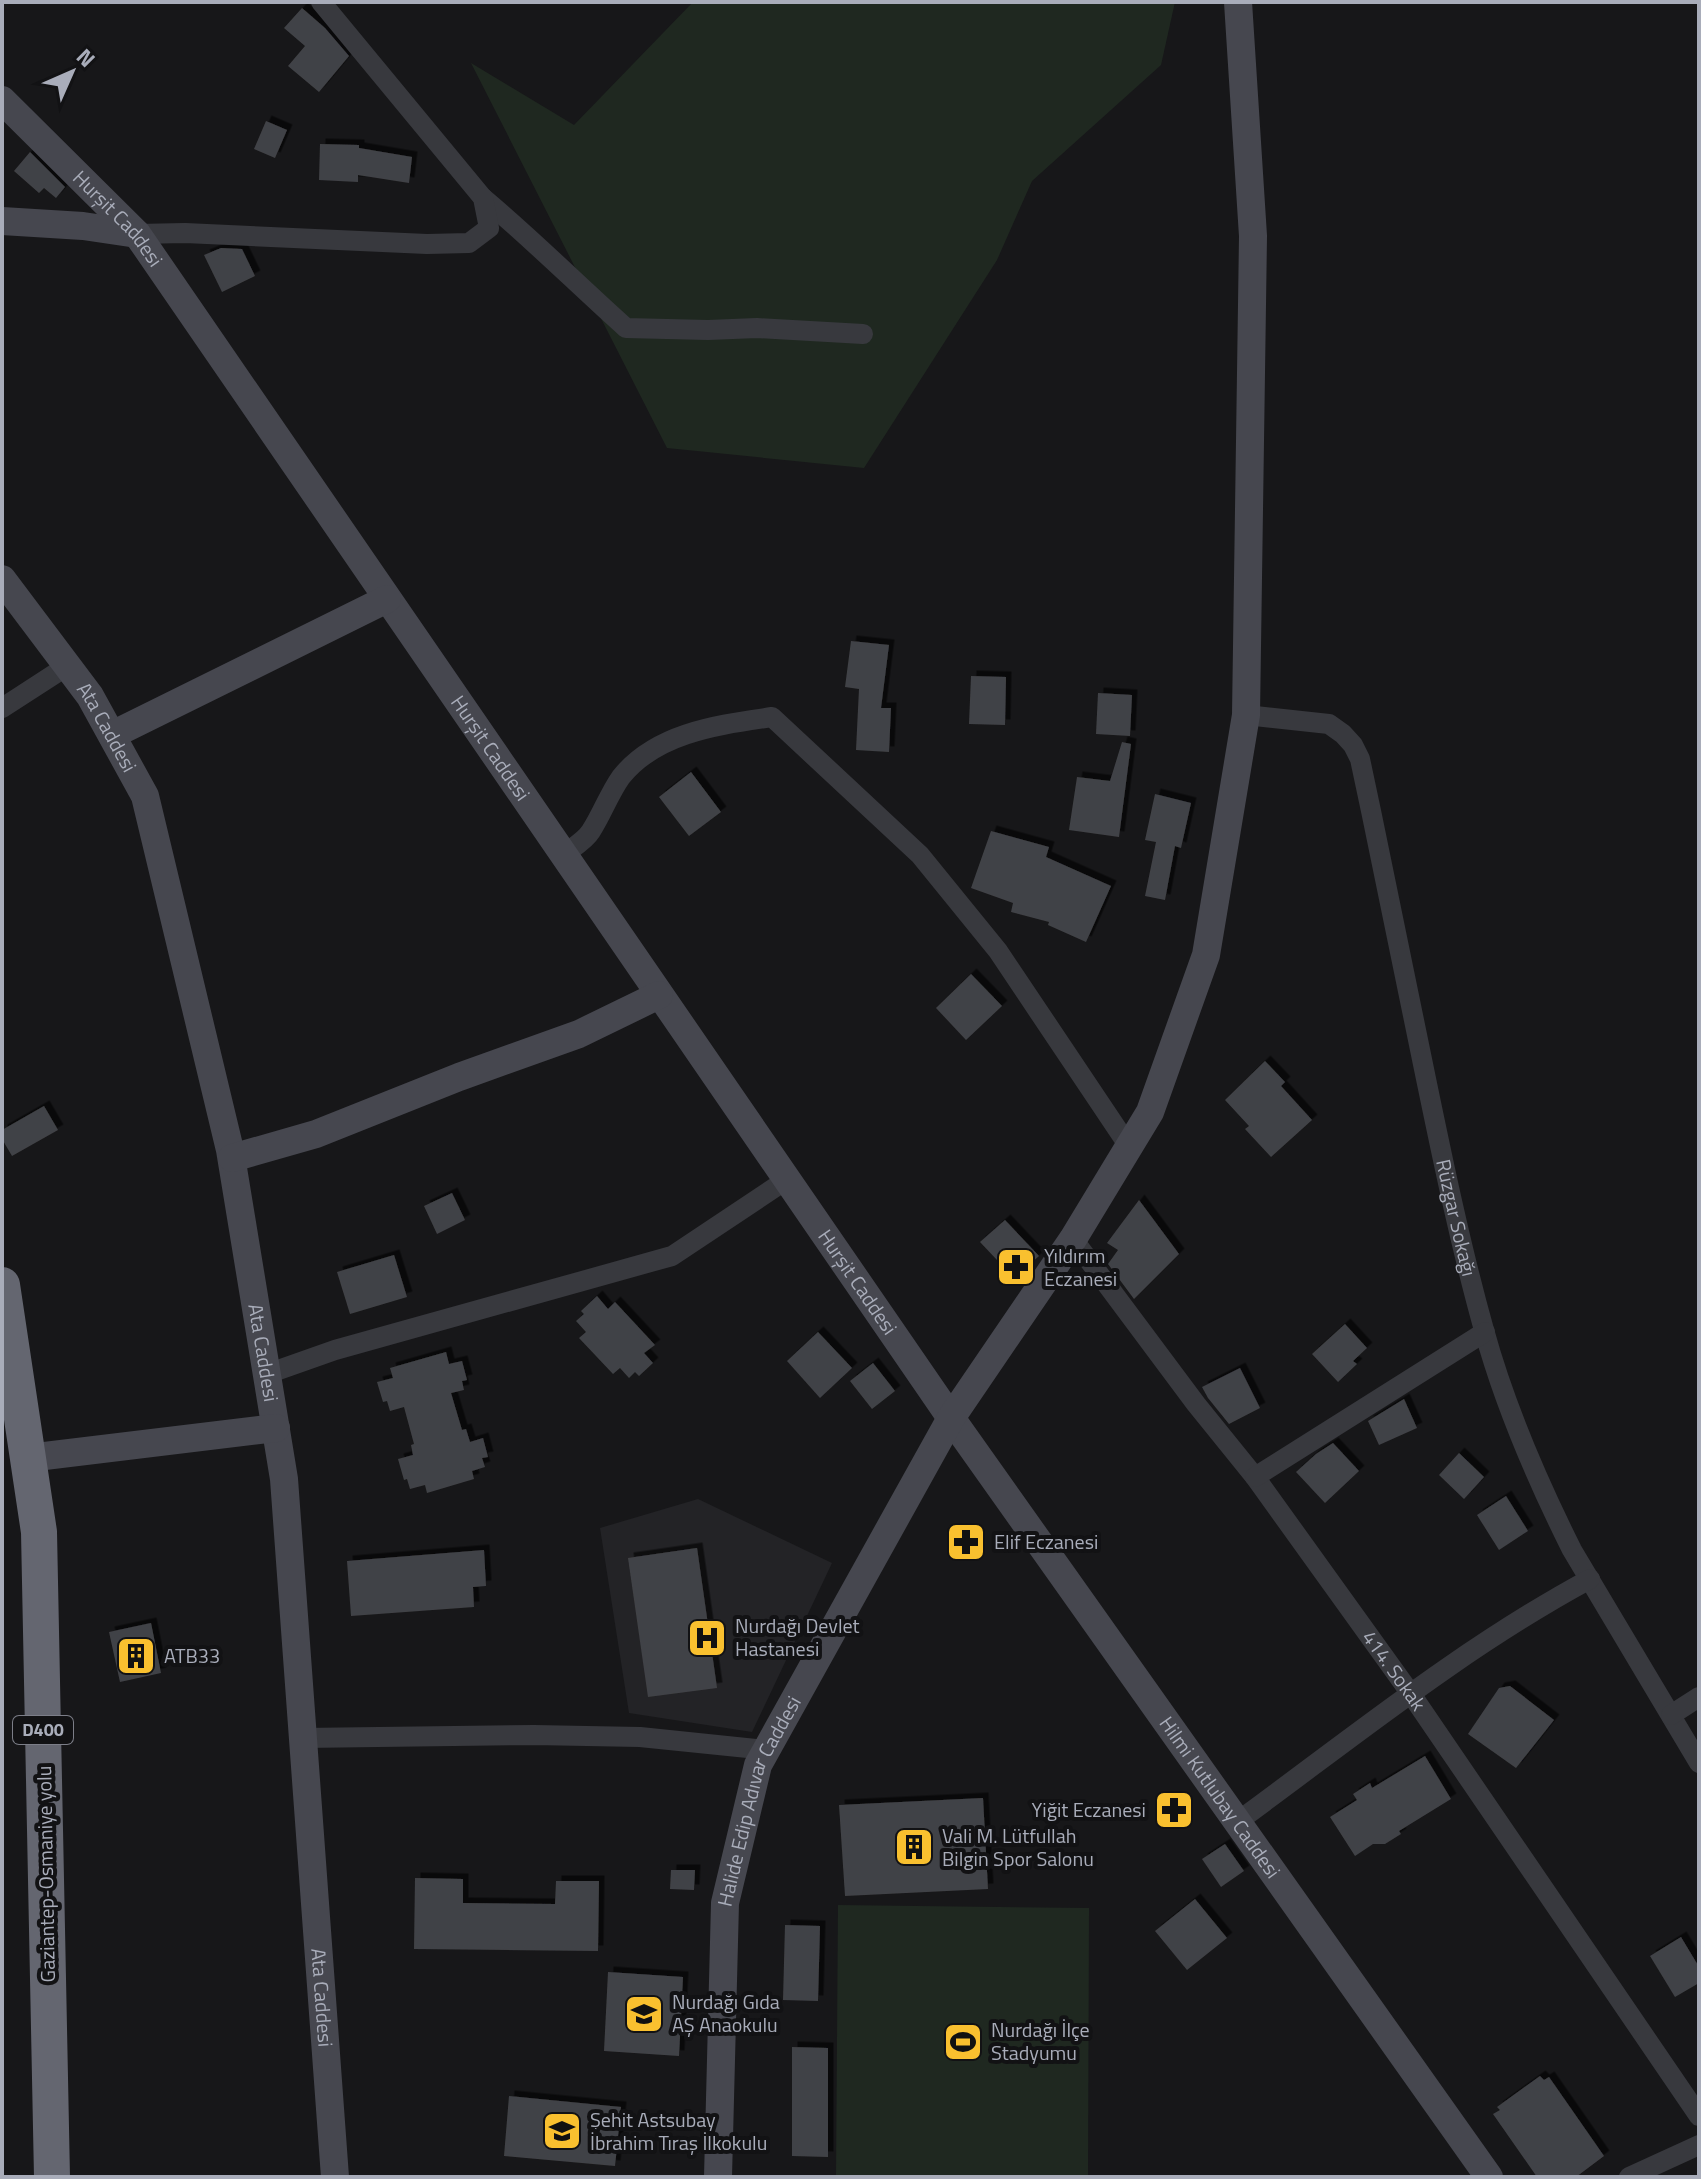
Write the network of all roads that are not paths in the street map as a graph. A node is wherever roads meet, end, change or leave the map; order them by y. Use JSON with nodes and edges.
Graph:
{"nodes":[{"id":1,"x":321,"y":2,"type":"edge"},
{"id":2,"x":1238,"y":2,"type":"edge"},
{"id":3,"x":2,"y":100,"type":"edge"},
{"id":4,"x":483,"y":198,"type":"junction"},
{"id":5,"x":2,"y":221,"type":"edge"},
{"id":6,"x":489,"y":228,"type":"junction"},
{"id":7,"x":521,"y":229,"type":"junction"},
{"id":8,"x":137,"y":234,"type":"junction"},
{"id":9,"x":863,"y":334,"type":"dead end"},
{"id":10,"x":2,"y":579,"type":"edge"},
{"id":11,"x":387,"y":599,"type":"junction"},
{"id":12,"x":67,"y":666,"type":"junction"},
{"id":13,"x":2,"y":708,"type":"edge"},
{"id":14,"x":1246,"y":715,"type":"junction"},
{"id":15,"x":112,"y":735,"type":"junction"},
{"id":16,"x":563,"y":855,"type":"junction"},
{"id":17,"x":659,"y":995,"type":"junction"},
{"id":18,"x":1128,"y":1145,"type":"junction"},
{"id":19,"x":232,"y":1158,"type":"junction"},
{"id":20,"x":786,"y":1180,"type":"junction"},
{"id":21,"x":1073,"y":1239,"type":"junction"},
{"id":22,"x":2,"y":1285,"type":"edge"},
{"id":23,"x":1485,"y":1332,"type":"junction"},
{"id":24,"x":267,"y":1374,"type":"junction"},
{"id":25,"x":951,"y":1418,"type":"junction"},
{"id":26,"x":276,"y":1428,"type":"junction"},
{"id":27,"x":28,"y":1458,"type":"junction"},
{"id":28,"x":1255,"y":1477,"type":"junction"},
{"id":29,"x":1590,"y":1579,"type":"junction"},
{"id":30,"x":1411,"y":1694,"type":"junction"},
{"id":31,"x":1699,"y":1697,"type":"edge"},
{"id":32,"x":1671,"y":1715,"type":"junction"},
{"id":33,"x":303,"y":1738,"type":"junction"},
{"id":34,"x":767,"y":1750,"type":"junction"},
{"id":35,"x":1699,"y":1763,"type":"edge"},
{"id":36,"x":1237,"y":1822,"type":"junction"},
{"id":37,"x":1699,"y":2116,"type":"edge"},
{"id":38,"x":1699,"y":2145,"type":"edge"},
{"id":39,"x":52,"y":2177,"type":"edge"},
{"id":40,"x":335,"y":2177,"type":"edge"},
{"id":41,"x":718,"y":2177,"type":"edge"},
{"id":42,"x":1489,"y":2177,"type":"edge"},
{"id":43,"x":1629,"y":2177,"type":"edge"}],
"edges":[{"from":1,"to":4,"type":"street"},
{"from":2,"to":14,"type":"street","name":"Halide Edip Adıvar Caddesi"},
{"from":3,"to":8,"type":"street","name":"Hurşit Caddesi"},
{"from":4,"to":6,"type":"street"},
{"from":4,"to":7,"type":"street"},
{"from":5,"to":8,"type":"street"},
{"from":6,"to":7,"type":"street"},
{"from":6,"to":8,"type":"street"},
{"from":7,"to":9,"type":"street"},
{"from":8,"to":11,"type":"street","name":"Hurşit Caddesi"},
{"from":10,"to":12,"type":"street","name":"Ata Caddesi"},
{"from":11,"to":15,"type":"street"},
{"from":11,"to":16,"type":"street","name":"Hurşit Caddesi"},
{"from":12,"to":13,"type":"street"},
{"from":12,"to":15,"type":"street","name":"Ata Caddesi"},
{"from":14,"to":18,"type":"street","name":"Halide Edip Adıvar Caddesi"},
{"from":14,"to":23,"type":"street","name":"Rüzgar Sokağı"},
{"from":15,"to":19,"type":"street","name":"Ata Caddesi"},
{"from":16,"to":17,"type":"street","name":"Hurşit Caddesi"},
{"from":16,"to":18,"type":"street"},
{"from":17,"to":19,"type":"street"},
{"from":17,"to":20,"type":"street","name":"Hurşit Caddesi"},
{"from":18,"to":21,"type":"street","name":"Halide Edip Adıvar Caddesi"},
{"from":19,"to":24,"type":"street","name":"Ata Caddesi"},
{"from":20,"to":24,"type":"street"},
{"from":20,"to":25,"type":"street","name":"Hurşit Caddesi"},
{"from":21,"to":25,"type":"street","name":"Halide Edip Adıvar Caddesi"},
{"from":21,"to":28,"type":"street","name":"414. Sokak"},
{"from":22,"to":27,"type":"highway","name":"Gaziantep-Osmaniye yolu","number":"D400"},
{"from":23,"to":28,"type":"street"},
{"from":23,"to":29,"type":"street","name":"Rüzgar Sokağı"},
{"from":24,"to":26,"type":"street","name":"Ata Caddesi"},
{"from":25,"to":34,"type":"street","name":"Halide Edip Adıvar Caddesi"},
{"from":25,"to":36,"type":"street","name":"Hilmi Kutlubay Caddesi"},
{"from":26,"to":27,"type":"street"},
{"from":26,"to":33,"type":"street","name":"Ata Caddesi"},
{"from":27,"to":39,"type":"highway","name":"Gaziantep-Osmaniye yolu","number":"D400"},
{"from":28,"to":30,"type":"street","name":"414. Sokak"},
{"from":29,"to":30,"type":"street"},
{"from":29,"to":32,"type":"street","name":"Rüzgar Sokağı"},
{"from":30,"to":36,"type":"street"},
{"from":30,"to":37,"type":"street","name":"414. Sokak"},
{"from":31,"to":32,"type":"street"},
{"from":32,"to":35,"type":"street","name":"Rüzgar Sokağı"},
{"from":33,"to":34,"type":"street"},
{"from":33,"to":40,"type":"street","name":"Ata Caddesi"},
{"from":34,"to":41,"type":"street","name":"Halide Edip Adıvar Caddesi"},
{"from":36,"to":42,"type":"street","name":"Hilmi Kutlubay Caddesi"},
{"from":38,"to":43,"type":"street"}]}
